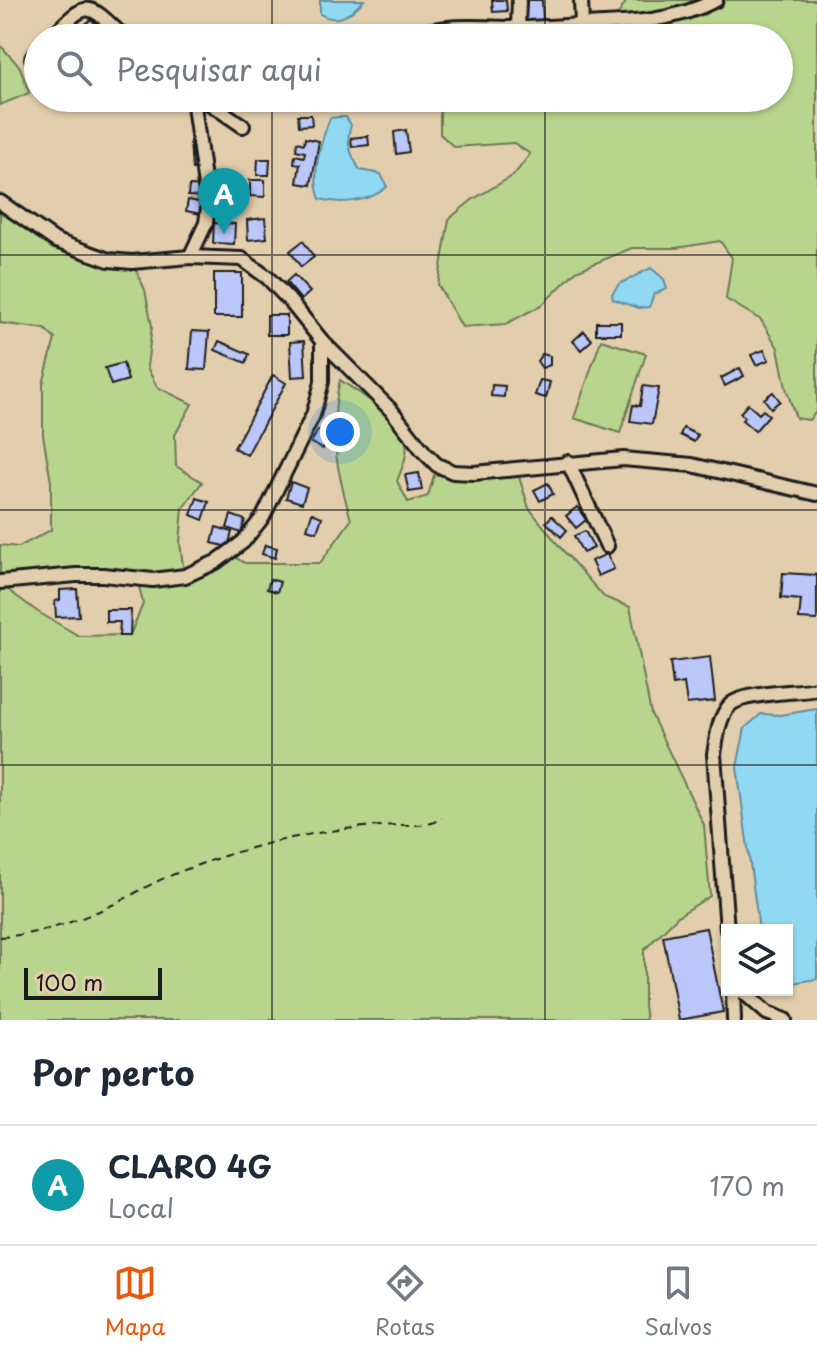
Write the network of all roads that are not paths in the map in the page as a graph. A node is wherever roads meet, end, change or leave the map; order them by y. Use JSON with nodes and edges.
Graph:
{"nodes":[{"id":1,"x":519,"y":0,"type":"edge"},
{"id":2,"x":581,"y":0,"type":"edge"},
{"id":3,"x":716,"y":0,"type":"edge"},
{"id":4,"x":63,"y":24,"type":"edge"},
{"id":5,"x":110,"y":24,"type":"edge"},
{"id":6,"x":518,"y":24,"type":"edge"},
{"id":7,"x":582,"y":24,"type":"edge"},
{"id":8,"x":602,"y":24,"type":"edge"},
{"id":9,"x":195,"y":112,"type":"edge"},
{"id":10,"x":222,"y":112,"type":"edge"},
{"id":11,"x":243,"y":126,"type":"dead end"},
{"id":12,"x":0,"y":202,"type":"edge"},
{"id":13,"x":190,"y":257,"type":"junction"},
{"id":14,"x":322,"y":341,"type":"junction"},
{"id":15,"x":568,"y":462,"type":"junction"},
{"id":16,"x":817,"y":494,"type":"edge"},
{"id":17,"x":607,"y":546,"type":"dead end"},
{"id":18,"x":0,"y":582,"type":"edge"},
{"id":19,"x":817,"y":689,"type":"edge"},
{"id":20,"x":727,"y":924,"type":"edge"},
{"id":21,"x":733,"y":996,"type":"edge"},
{"id":22,"x":748,"y":996,"type":"edge"},
{"id":23,"x":734,"y":1020,"type":"edge"},
{"id":24,"x":785,"y":1020,"type":"edge"}],
"edges":[{"from":1,"to":6,"type":"street"},
{"from":2,"to":7,"type":"street"},
{"from":3,"to":8,"type":"street"},
{"from":4,"to":5,"type":"street"},
{"from":9,"to":13,"type":"street"},
{"from":10,"to":11,"type":"street"},
{"from":12,"to":13,"type":"street"},
{"from":13,"to":14,"type":"street"},
{"from":14,"to":15,"type":"street"},
{"from":14,"to":18,"type":"street"},
{"from":15,"to":16,"type":"street"},
{"from":15,"to":17,"type":"street"},
{"from":19,"to":20,"type":"street"},
{"from":21,"to":23,"type":"street"},
{"from":22,"to":24,"type":"street"}]}
